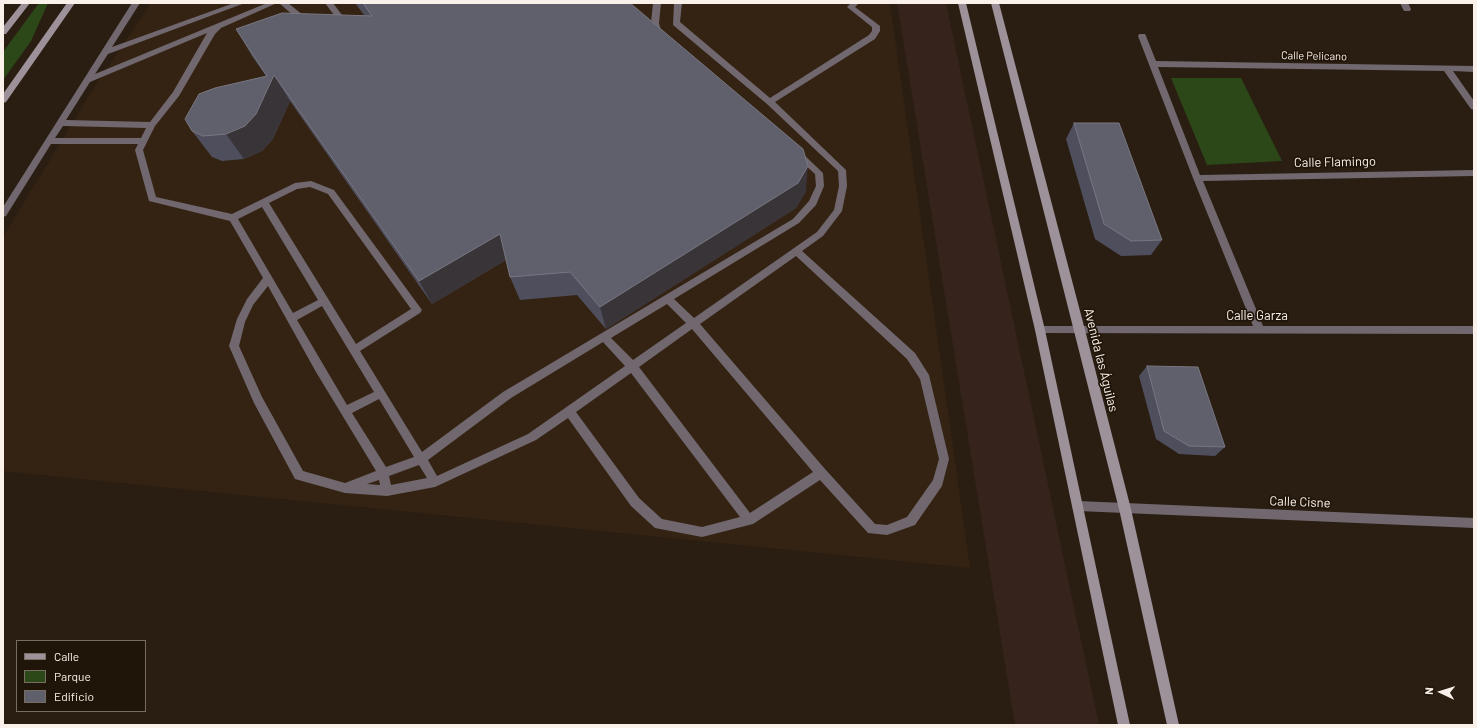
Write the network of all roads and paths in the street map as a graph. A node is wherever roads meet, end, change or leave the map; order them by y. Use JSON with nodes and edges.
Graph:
{"nodes":[{"id":1,"x":26,"y":3,"type":"edge"},
{"id":2,"x":71,"y":3,"type":"edge"},
{"id":3,"x":136,"y":3,"type":"edge"},
{"id":4,"x":241,"y":3,"type":"edge"},
{"id":5,"x":274,"y":3,"type":"edge"},
{"id":6,"x":283,"y":3,"type":"edge"},
{"id":7,"x":329,"y":3,"type":"edge"},
{"id":8,"x":657,"y":3,"type":"edge"},
{"id":9,"x":678,"y":3,"type":"edge"},
{"id":10,"x":855,"y":3,"type":"edge"},
{"id":11,"x":962,"y":3,"type":"edge"},
{"id":12,"x":995,"y":3,"type":"edge"},
{"id":13,"x":219,"y":24,"type":"junction"},
{"id":14,"x":324,"y":26,"type":"edge"},
{"id":15,"x":312,"y":27,"type":"edge"},
{"id":16,"x":3,"y":32,"type":"edge"},
{"id":17,"x":1142,"y":36,"type":"dead end"},
{"id":18,"x":669,"y":42,"type":"edge"},
{"id":19,"x":105,"y":52,"type":"junction"},
{"id":20,"x":1153,"y":64,"type":"junction"},
{"id":21,"x":1447,"y":69,"type":"junction"},
{"id":22,"x":1474,"y":69,"type":"edge"},
{"id":23,"x":88,"y":80,"type":"junction"},
{"id":24,"x":3,"y":100,"type":"edge"},
{"id":25,"x":770,"y":102,"type":"junction"},
{"id":26,"x":1474,"y":107,"type":"edge"},
{"id":27,"x":61,"y":123,"type":"junction"},
{"id":28,"x":152,"y":125,"type":"junction"},
{"id":29,"x":49,"y":141,"type":"junction"},
{"id":30,"x":143,"y":141,"type":"junction"},
{"id":31,"x":791,"y":148,"type":"edge"},
{"id":32,"x":1474,"y":173,"type":"edge"},
{"id":33,"x":1197,"y":178,"type":"junction"},
{"id":34,"x":264,"y":203,"type":"junction"},
{"id":35,"x":3,"y":214,"type":"edge"},
{"id":36,"x":233,"y":218,"type":"junction"},
{"id":37,"x":796,"y":251,"type":"junction"},
{"id":38,"x":268,"y":278,"type":"junction"},
{"id":39,"x":667,"y":298,"type":"junction"},
{"id":40,"x":324,"y":301,"type":"junction"},
{"id":41,"x":291,"y":318,"type":"junction"},
{"id":42,"x":693,"y":323,"type":"junction"},
{"id":43,"x":1259,"y":329,"type":"junction"},
{"id":44,"x":1040,"y":330,"type":"junction"},
{"id":45,"x":1080,"y":330,"type":"junction"},
{"id":46,"x":1474,"y":330,"type":"edge"},
{"id":47,"x":604,"y":337,"type":"junction"},
{"id":48,"x":354,"y":350,"type":"junction"},
{"id":49,"x":632,"y":366,"type":"junction"},
{"id":50,"x":381,"y":393,"type":"junction"},
{"id":51,"x":345,"y":411,"type":"junction"},
{"id":52,"x":569,"y":411,"type":"junction"},
{"id":53,"x":421,"y":459,"type":"junction"},
{"id":54,"x":382,"y":473,"type":"junction"},
{"id":55,"x":821,"y":473,"type":"junction"},
{"id":56,"x":435,"y":482,"type":"junction"},
{"id":57,"x":345,"y":488,"type":"junction"},
{"id":58,"x":387,"y":491,"type":"junction"},
{"id":59,"x":1078,"y":506,"type":"junction"},
{"id":60,"x":1125,"y":509,"type":"junction"},
{"id":61,"x":749,"y":520,"type":"junction"},
{"id":62,"x":1474,"y":523,"type":"edge"},
{"id":63,"x":1124,"y":725,"type":"edge"},
{"id":64,"x":1173,"y":725,"type":"edge"}],
"edges":[{"from":1,"to":16,"type":"street"},
{"from":2,"to":24,"type":"street"},
{"from":3,"to":19,"type":"street"},
{"from":4,"to":19,"type":"street"},
{"from":5,"to":13,"type":"street"},
{"from":6,"to":15,"type":"street"},
{"from":7,"to":14,"type":"street"},
{"from":8,"to":18,"type":"street"},
{"from":9,"to":25,"type":"street"},
{"from":10,"to":25,"type":"street"},
{"from":11,"to":44,"type":"street"},
{"from":12,"to":45,"type":"street","name":"Avenida las Águilas"},
{"from":13,"to":23,"type":"street"},
{"from":13,"to":28,"type":"street"},
{"from":17,"to":20,"type":"street"},
{"from":19,"to":23,"type":"street"},
{"from":20,"to":21,"type":"street","name":"Calle Pelicano"},
{"from":20,"to":33,"type":"street"},
{"from":21,"to":22,"type":"street","name":"Calle Pelicano"},
{"from":21,"to":26,"type":"street"},
{"from":23,"to":27,"type":"street"},
{"from":25,"to":37,"type":"street"},
{"from":27,"to":28,"type":"street"},
{"from":27,"to":29,"type":"street"},
{"from":28,"to":30,"type":"street"},
{"from":29,"to":30,"type":"street"},
{"from":29,"to":35,"type":"street"},
{"from":30,"to":36,"type":"street"},
{"from":31,"to":39,"type":"street"},
{"from":32,"to":33,"type":"street","name":"Calle Flamingo"},
{"from":33,"to":43,"type":"street"},
{"from":34,"to":36,"type":"street"},
{"from":34,"to":40,"type":"street"},
{"from":34,"to":48,"type":"street"},
{"from":36,"to":38,"type":"street"},
{"from":37,"to":42,"type":"street"},
{"from":37,"to":55,"type":"street"},
{"from":38,"to":41,"type":"street"},
{"from":38,"to":57,"type":"street"},
{"from":39,"to":42,"type":"street"},
{"from":39,"to":47,"type":"street"},
{"from":40,"to":41,"type":"street"},
{"from":40,"to":48,"type":"street"},
{"from":41,"to":51,"type":"street"},
{"from":42,"to":49,"type":"street"},
{"from":42,"to":55,"type":"street"},
{"from":43,"to":45,"type":"street","name":"Calle Garza"},
{"from":43,"to":46,"type":"street","name":"Calle Garza"},
{"from":44,"to":45,"type":"street","name":"Calle Garza"},
{"from":44,"to":59,"type":"street"},
{"from":45,"to":60,"type":"street","name":"Avenida las Águilas"},
{"from":47,"to":49,"type":"street"},
{"from":47,"to":53,"type":"street"},
{"from":48,"to":50,"type":"street"},
{"from":49,"to":52,"type":"street"},
{"from":49,"to":61,"type":"street"},
{"from":50,"to":51,"type":"street"},
{"from":50,"to":53,"type":"street"},
{"from":51,"to":54,"type":"street"},
{"from":52,"to":56,"type":"street"},
{"from":52,"to":61,"type":"street"},
{"from":53,"to":54,"type":"street"},
{"from":53,"to":56,"type":"street"},
{"from":54,"to":57,"type":"street"},
{"from":54,"to":58,"type":"street"},
{"from":55,"to":61,"type":"street"},
{"from":56,"to":58,"type":"street"},
{"from":57,"to":58,"type":"street"},
{"from":59,"to":60,"type":"street","name":"Calle Cisne"},
{"from":59,"to":63,"type":"street"},
{"from":60,"to":62,"type":"street","name":"Calle Cisne"},
{"from":60,"to":64,"type":"street","name":"Avenida las Águilas"}]}
